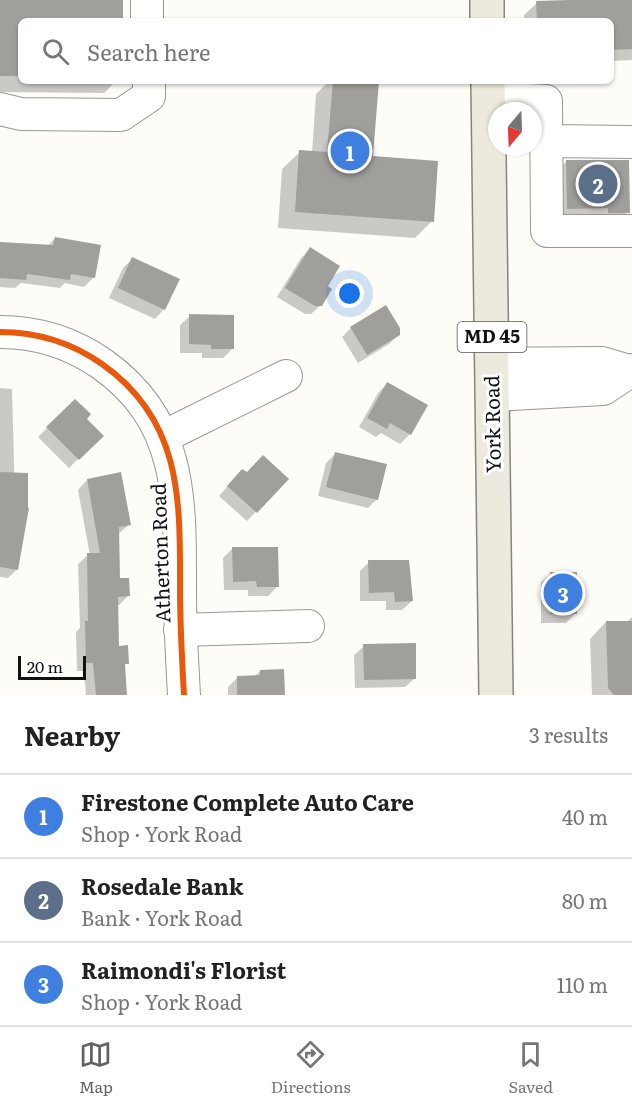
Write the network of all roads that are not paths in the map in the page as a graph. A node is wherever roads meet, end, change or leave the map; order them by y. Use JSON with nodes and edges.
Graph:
{"nodes":[{"id":1,"x":147,"y":0,"type":"edge"},
{"id":2,"x":487,"y":0,"type":"edge"},
{"id":3,"x":147,"y":18,"type":"edge"},
{"id":4,"x":487,"y":18,"type":"edge"},
{"id":5,"x":149,"y":84,"type":"edge"},
{"id":6,"x":488,"y":90,"type":"edge"},
{"id":7,"x":0,"y":109,"type":"edge"},
{"id":8,"x":547,"y":141,"type":"junction"},
{"id":9,"x":632,"y":142,"type":"edge"},
{"id":10,"x":632,"y":231,"type":"edge"},
{"id":11,"x":0,"y":332,"type":"edge"},
{"id":12,"x":631,"y":370,"type":"edge"},
{"id":13,"x":286,"y":376,"type":"dead end"},
{"id":14,"x":493,"y":379,"type":"junction"},
{"id":15,"x":163,"y":437,"type":"junction"},
{"id":16,"x":308,"y":626,"type":"dead end"},
{"id":17,"x":180,"y":630,"type":"junction"},
{"id":18,"x":184,"y":695,"type":"edge"},
{"id":19,"x":496,"y":695,"type":"edge"}],
"edges":[{"from":1,"to":3,"type":"street"},
{"from":2,"to":4,"type":"main road"},
{"from":5,"to":7,"type":"street"},
{"from":6,"to":8,"type":"street"},
{"from":6,"to":14,"type":"main road","name":"York Road","number":"MD 45"},
{"from":8,"to":9,"type":"street"},
{"from":8,"to":10,"type":"street"},
{"from":11,"to":15,"type":"street","name":"Atherton Road"},
{"from":12,"to":14,"type":"street"},
{"from":13,"to":15,"type":"street"},
{"from":14,"to":19,"type":"main road","name":"York Road","number":"MD 45"},
{"from":15,"to":17,"type":"street","name":"Atherton Road"},
{"from":16,"to":17,"type":"street"},
{"from":17,"to":18,"type":"street","name":"Atherton Road"}]}
